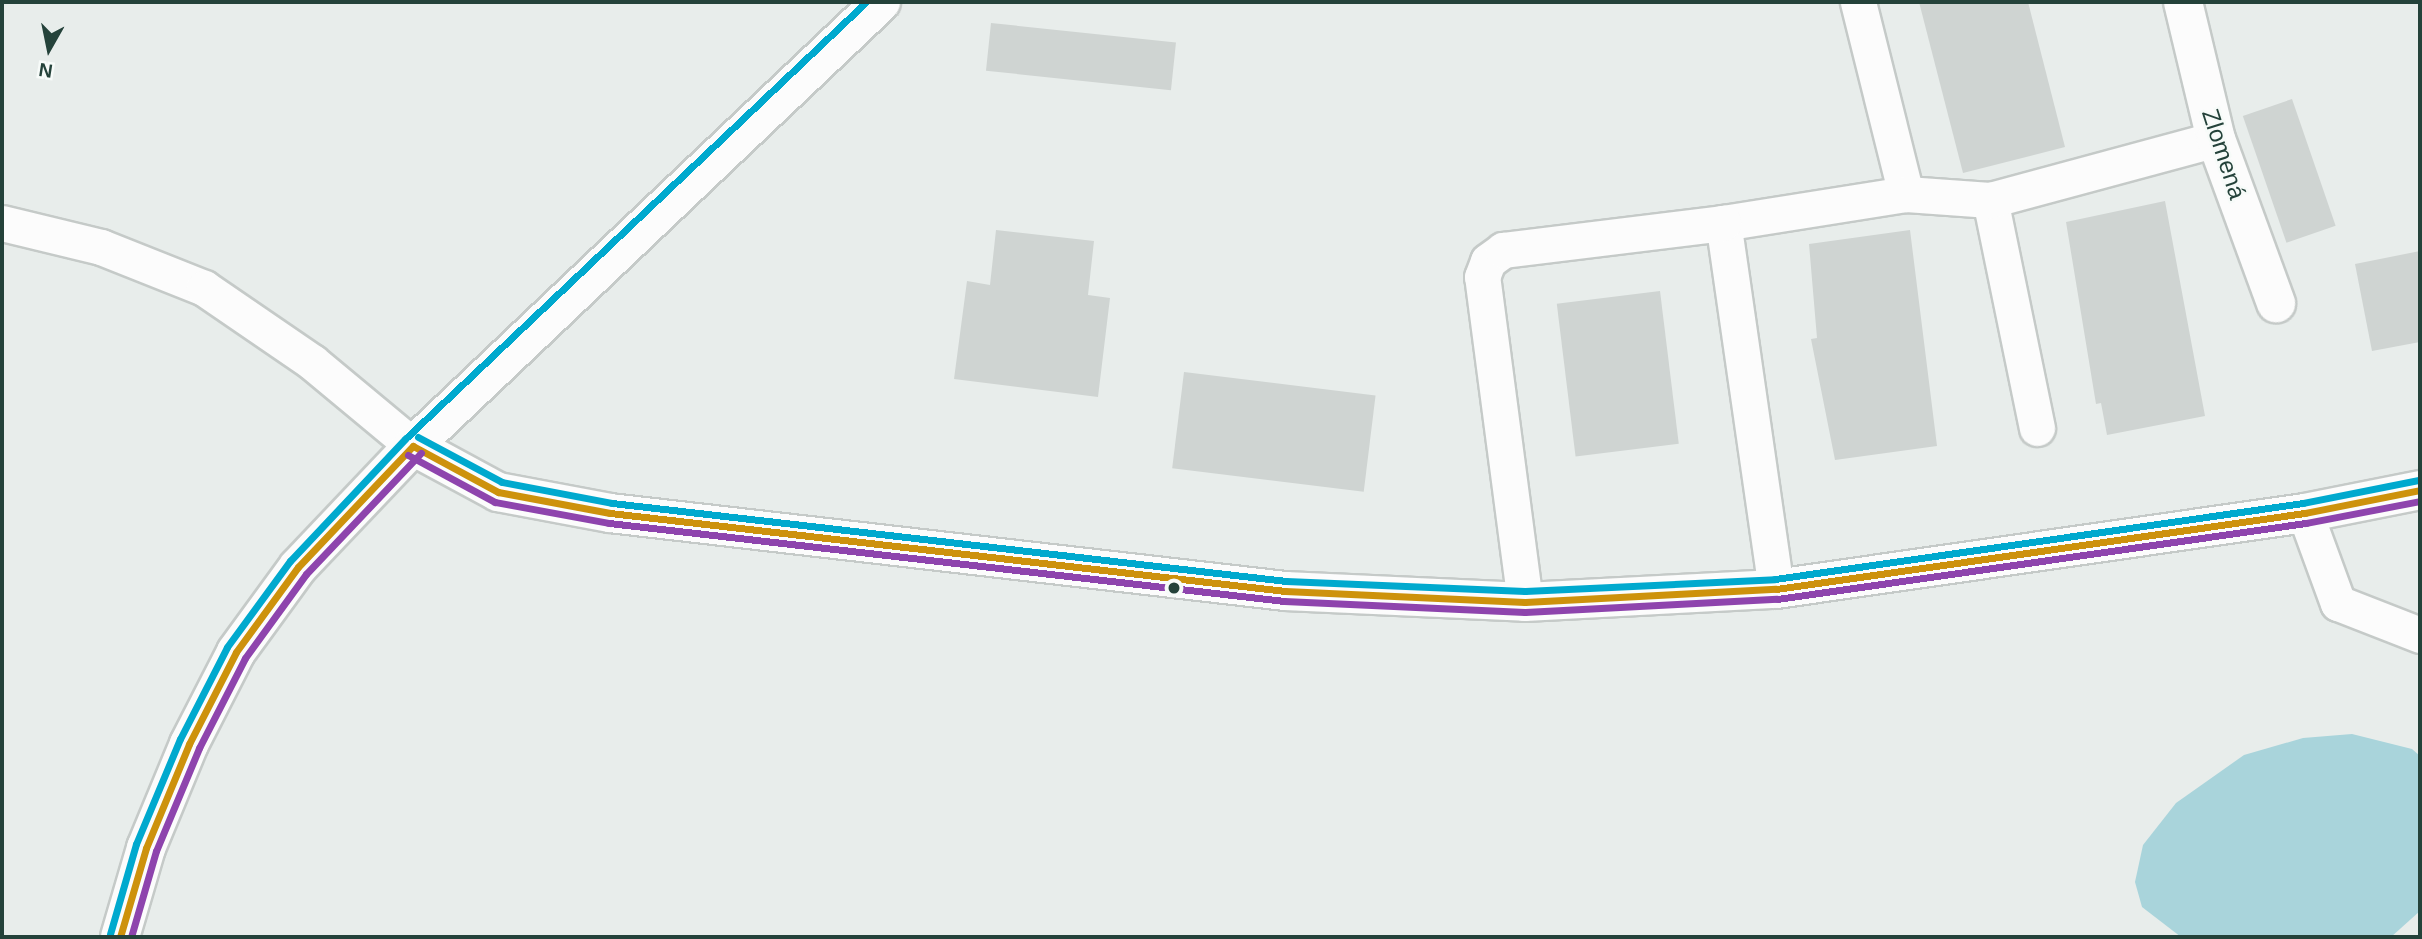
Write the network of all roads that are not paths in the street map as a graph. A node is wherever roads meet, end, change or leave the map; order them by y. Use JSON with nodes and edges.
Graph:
{"nodes":[{"id":1,"x":881,"y":2,"type":"edge"},
{"id":2,"x":1858,"y":2,"type":"edge"},
{"id":3,"x":2183,"y":2,"type":"edge"},
{"id":4,"x":2216,"y":139,"type":"junction"},
{"id":5,"x":1906,"y":194,"type":"junction"},
{"id":6,"x":1990,"y":200,"type":"junction"},
{"id":7,"x":2,"y":223,"type":"edge"},
{"id":8,"x":1723,"y":223,"type":"junction"},
{"id":9,"x":2276,"y":303,"type":"dead end"},
{"id":10,"x":2037,"y":428,"type":"dead end"},
{"id":11,"x":413,"y":446,"type":"junction"},
{"id":12,"x":2420,"y":490,"type":"edge"},
{"id":13,"x":2305,"y":513,"type":"junction"},
{"id":14,"x":1776,"y":589,"type":"junction"},
{"id":15,"x":1525,"y":602,"type":"junction"},
{"id":16,"x":2420,"y":635,"type":"edge"},
{"id":17,"x":120,"y":937,"type":"edge"}],
"edges":[{"from":1,"to":11,"type":"street"},
{"from":2,"to":5,"type":"lane"},
{"from":3,"to":4,"type":"street","name":"Zlomená"},
{"from":4,"to":6,"type":"lane"},
{"from":4,"to":9,"type":"street","name":"Zlomená"},
{"from":5,"to":6,"type":"lane"},
{"from":5,"to":8,"type":"lane"},
{"from":6,"to":10,"type":"lane"},
{"from":7,"to":11,"type":"lane"},
{"from":8,"to":14,"type":"lane"},
{"from":8,"to":15,"type":"lane"},
{"from":11,"to":15,"type":"street"},
{"from":11,"to":17,"type":"street"},
{"from":12,"to":13,"type":"street"},
{"from":13,"to":14,"type":"street"},
{"from":13,"to":16,"type":"lane"},
{"from":14,"to":15,"type":"street"}]}
